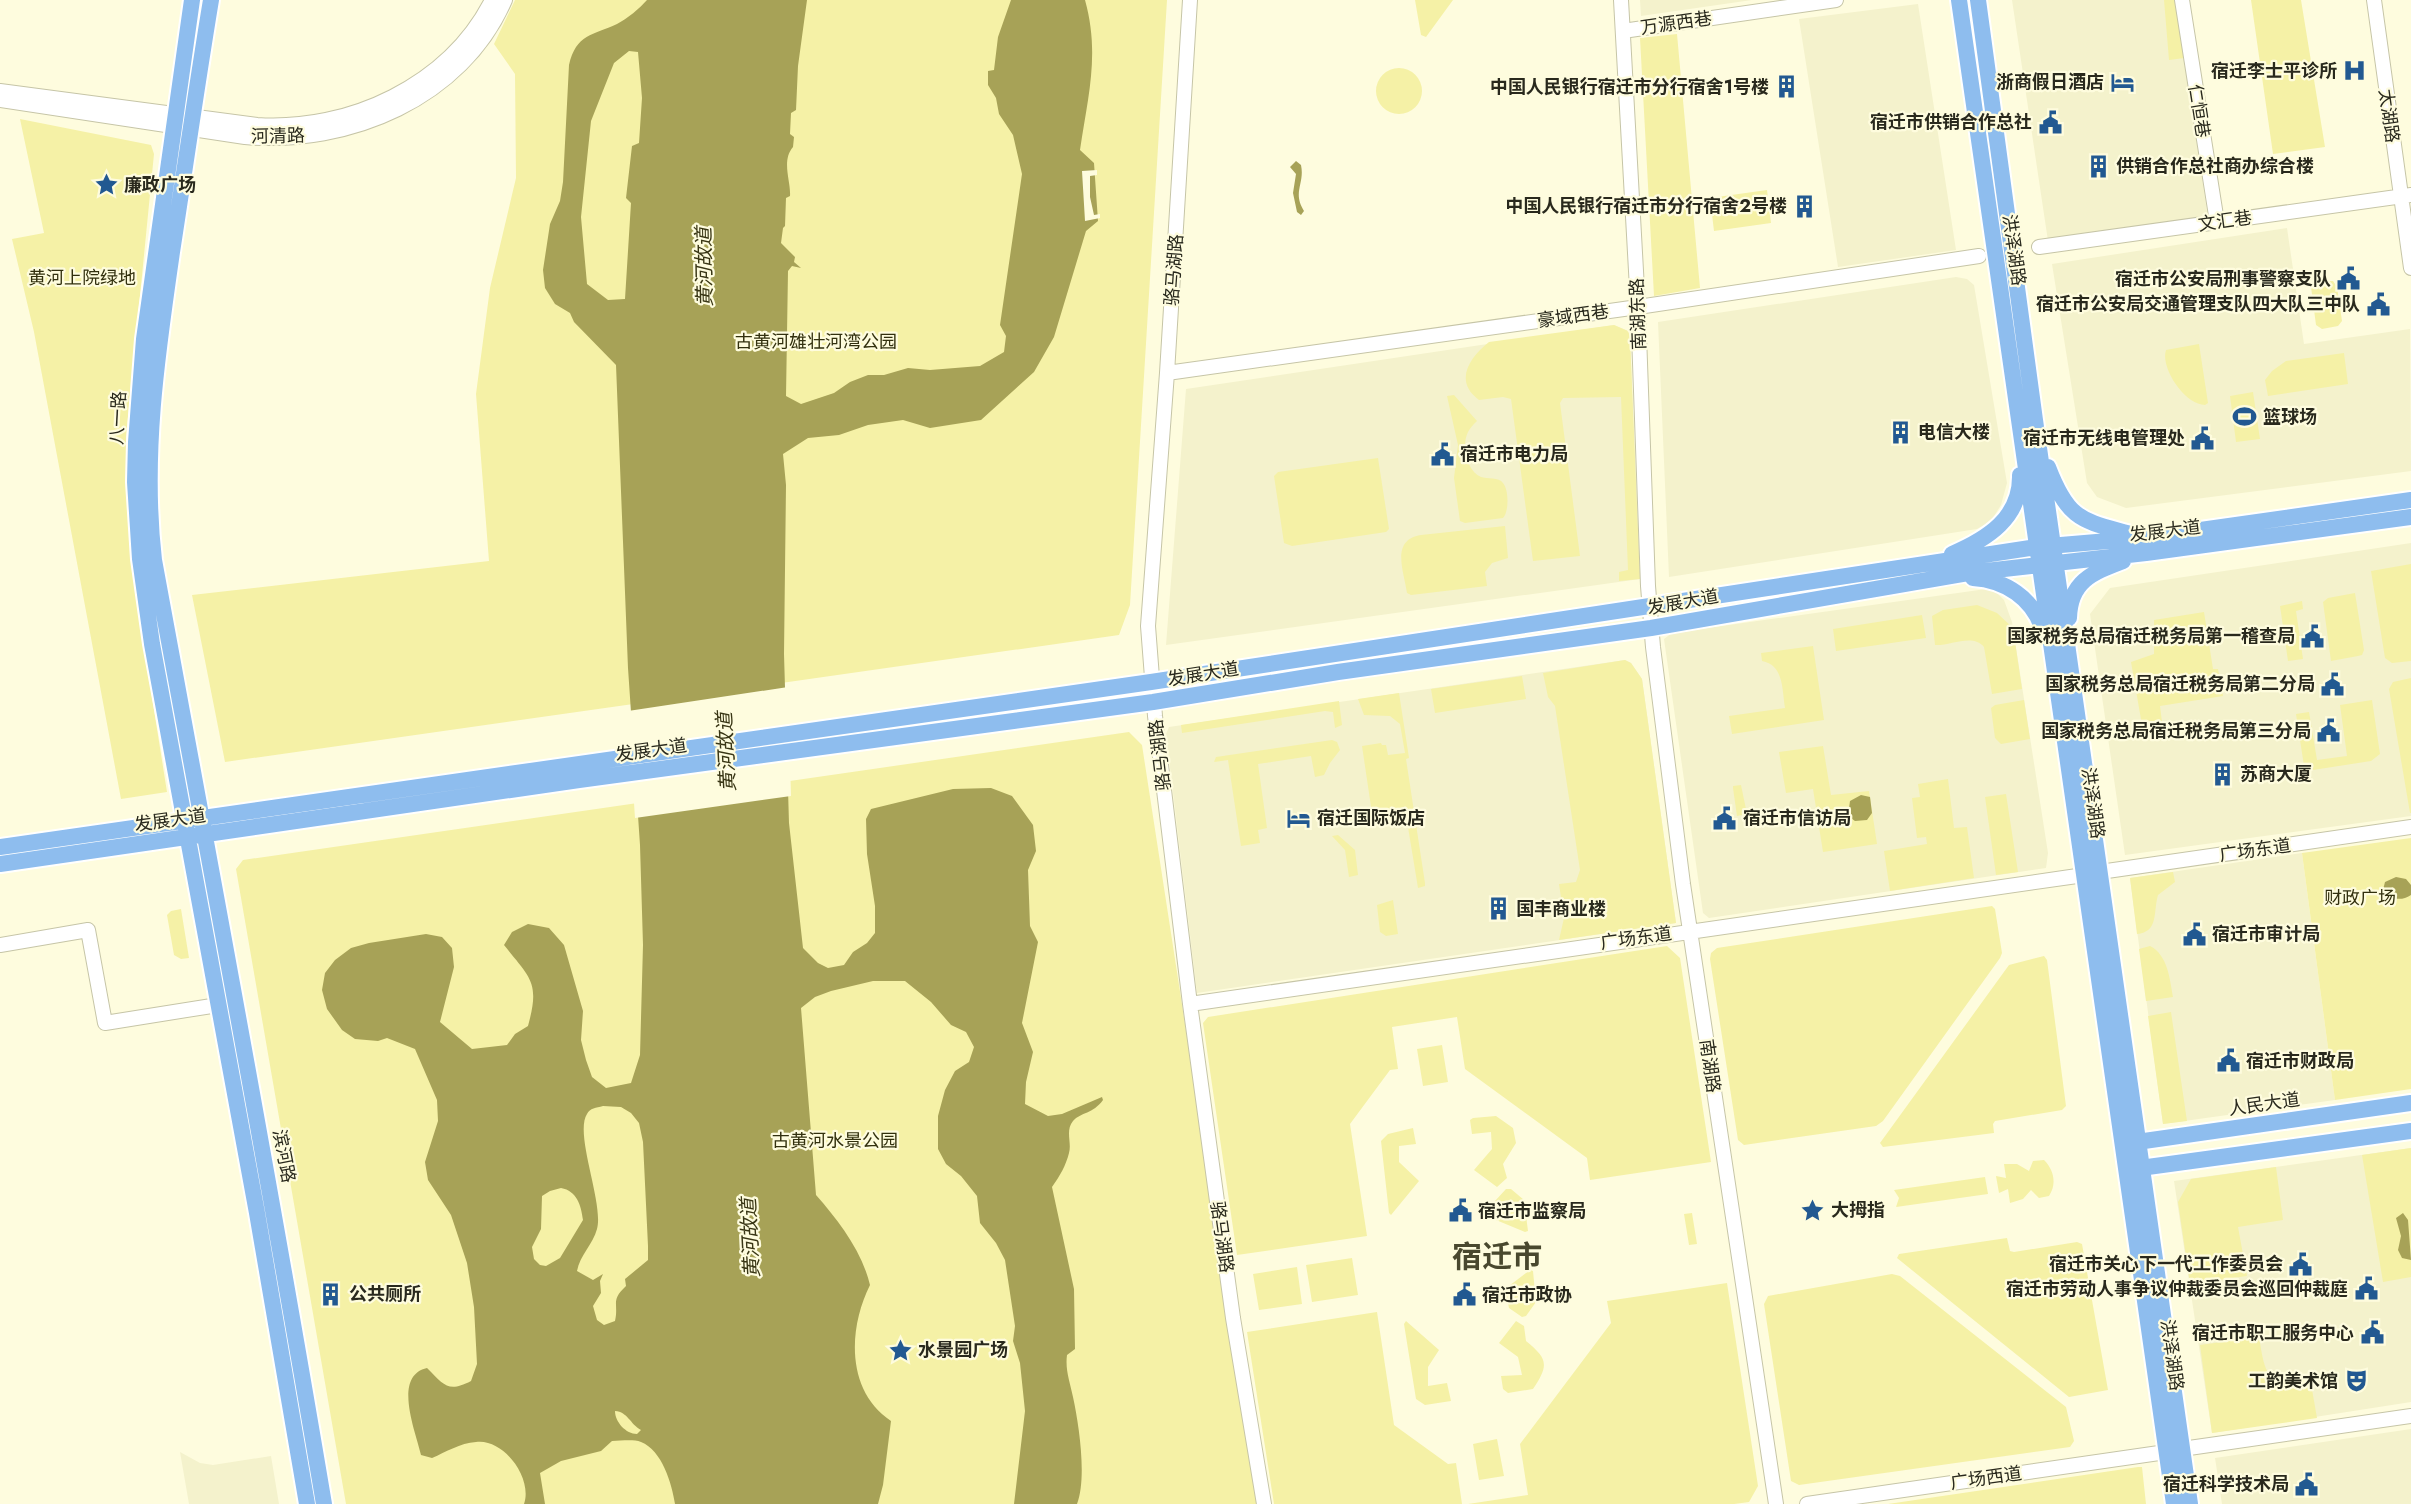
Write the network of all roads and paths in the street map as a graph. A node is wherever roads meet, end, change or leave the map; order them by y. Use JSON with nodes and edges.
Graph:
{"nodes":[{"id":1,"x":192,"y":0,"type":"edge"},
{"id":2,"x":211,"y":0,"type":"edge"},
{"id":3,"x":492,"y":0,"type":"edge"},
{"id":4,"x":505,"y":0,"type":"edge"},
{"id":5,"x":1190,"y":0,"type":"edge"},
{"id":6,"x":1621,"y":0,"type":"edge"},
{"id":7,"x":1836,"y":0,"type":"edge"},
{"id":8,"x":1959,"y":0,"type":"edge"},
{"id":9,"x":1978,"y":0,"type":"edge"},
{"id":10,"x":2182,"y":0,"type":"edge"},
{"id":11,"x":2374,"y":0,"type":"edge"},
{"id":12,"x":1623,"y":31,"type":"junction"},
{"id":13,"x":0,"y":91,"type":"edge"},
{"id":14,"x":0,"y":100,"type":"edge"},
{"id":15,"x":173,"y":120,"type":"junction"},
{"id":16,"x":191,"y":123,"type":"junction"},
{"id":17,"x":2405,"y":196,"type":"edge"},
{"id":18,"x":2217,"y":222,"type":"junction"},
{"id":19,"x":2039,"y":247,"type":"dead end"},
{"id":20,"x":1979,"y":256,"type":"dead end"},
{"id":21,"x":2411,"y":268,"type":"edge"},
{"id":22,"x":1638,"y":307,"type":"junction"},
{"id":23,"x":1167,"y":373,"type":"junction"},
{"id":24,"x":2027,"y":422,"type":"junction"},
{"id":25,"x":2411,"y":500,"type":"edge"},
{"id":26,"x":2411,"y":517,"type":"edge"},
{"id":27,"x":2054,"y":545,"type":"junction"},
{"id":28,"x":2145,"y":546,"type":"junction"},
{"id":29,"x":2037,"y":548,"type":"junction"},
{"id":30,"x":2056,"y":563,"type":"junction"},
{"id":31,"x":2039,"y":565,"type":"junction"},
{"id":32,"x":1929,"y":572,"type":"junction"},
{"id":33,"x":1649,"y":606,"type":"junction"},
{"id":34,"x":1651,"y":627,"type":"junction"},
{"id":35,"x":2061,"y":658,"type":"junction"},
{"id":36,"x":1151,"y":682,"type":"junction"},
{"id":37,"x":1153,"y":702,"type":"junction"},
{"id":38,"x":578,"y":772,"type":"junction"},
{"id":39,"x":202,"y":816,"type":"junction"},
{"id":40,"x":183,"y":819,"type":"junction"},
{"id":41,"x":2411,"y":827,"type":"edge"},
{"id":42,"x":205,"y":835,"type":"junction"},
{"id":43,"x":187,"y":838,"type":"junction"},
{"id":44,"x":0,"y":847,"type":"edge"},
{"id":45,"x":0,"y":864,"type":"edge"},
{"id":46,"x":2092,"y":874,"type":"junction"},
{"id":47,"x":1690,"y":931,"type":"junction"},
{"id":48,"x":0,"y":945,"type":"edge"},
{"id":49,"x":1190,"y":1004,"type":"junction"},
{"id":50,"x":218,"y":1005,"type":"junction"},
{"id":51,"x":2411,"y":1103,"type":"edge"},
{"id":52,"x":2411,"y":1131,"type":"edge"},
{"id":53,"x":2139,"y":1142,"type":"junction"},
{"id":54,"x":2122,"y":1144,"type":"junction"},
{"id":55,"x":2143,"y":1168,"type":"junction"},
{"id":56,"x":2126,"y":1170,"type":"junction"},
{"id":57,"x":2411,"y":1416,"type":"edge"},
{"id":58,"x":2174,"y":1451,"type":"junction"},
{"id":59,"x":307,"y":1504,"type":"edge"},
{"id":60,"x":324,"y":1504,"type":"edge"},
{"id":61,"x":1264,"y":1504,"type":"edge"},
{"id":62,"x":1776,"y":1504,"type":"edge"},
{"id":63,"x":1807,"y":1504,"type":"edge"},
{"id":64,"x":2174,"y":1504,"type":"edge"},
{"id":65,"x":2190,"y":1504,"type":"edge"}],
"edges":[{"from":1,"to":15,"type":"main road","name":"八一路"},
{"from":2,"to":16,"type":"main road","name":"八一路"},
{"from":3,"to":16,"type":"street","name":"河清路"},
{"from":4,"to":16,"type":"street","name":"河清路"},
{"from":5,"to":23,"type":"street","name":"骆马湖路"},
{"from":6,"to":12,"type":"street","name":"南湖东路"},
{"from":7,"to":12,"type":"street","name":"万源西巷"},
{"from":8,"to":24,"type":"main road","name":"洪泽湖路"},
{"from":9,"to":24,"type":"main road","name":"洪泽湖路"},
{"from":10,"to":18,"type":"street","name":"仁恒巷"},
{"from":11,"to":17,"type":"street","name":"太湖路"},
{"from":12,"to":22,"type":"street","name":"南湖东路"},
{"from":13,"to":15,"type":"street","name":"河清路"},
{"from":14,"to":15,"type":"street","name":"河清路"},
{"from":15,"to":16,"type":"street","name":"河清路"},
{"from":15,"to":40,"type":"main road","name":"八一路"},
{"from":16,"to":39,"type":"main road","name":"八一路"},
{"from":17,"to":18,"type":"street","name":"文汇巷"},
{"from":17,"to":21,"type":"street","name":"太湖路"},
{"from":18,"to":19,"type":"street","name":"文汇巷"},
{"from":20,"to":22,"type":"street","name":"豪域西巷"},
{"from":22,"to":23,"type":"street","name":"豪域西巷"},
{"from":22,"to":33,"type":"street","name":"南湖东路"},
{"from":23,"to":36,"type":"street","name":"骆马湖路"},
{"from":24,"to":27,"type":"main road","name":"洪泽湖路"},
{"from":24,"to":28,"type":"main road"},
{"from":24,"to":29,"type":"main road","name":"洪泽湖路"},
{"from":24,"to":32,"type":"main road"},
{"from":25,"to":28,"type":"main road","name":"发展大道"},
{"from":26,"to":28,"type":"main road","name":"发展大道"},
{"from":27,"to":28,"type":"main road","name":"发展大道"},
{"from":27,"to":29,"type":"main road","name":"发展大道"},
{"from":27,"to":30,"type":"main road","name":"洪泽湖路"},
{"from":28,"to":30,"type":"main road","name":"发展大道"},
{"from":28,"to":35,"type":"main road"},
{"from":29,"to":31,"type":"main road","name":"洪泽湖路"},
{"from":29,"to":32,"type":"main road","name":"发展大道"},
{"from":30,"to":31,"type":"main road","name":"发展大道"},
{"from":30,"to":35,"type":"main road","name":"洪泽湖路"},
{"from":31,"to":32,"type":"main road","name":"发展大道"},
{"from":31,"to":35,"type":"main road","name":"洪泽湖路"},
{"from":32,"to":33,"type":"main road","name":"发展大道"},
{"from":32,"to":34,"type":"main road","name":"发展大道"},
{"from":32,"to":35,"type":"main road"},
{"from":33,"to":34,"type":"street","name":"南湖东路"},
{"from":33,"to":36,"type":"main road","name":"发展大道"},
{"from":34,"to":37,"type":"main road","name":"发展大道"},
{"from":34,"to":47,"type":"street","name":"南湖路"},
{"from":35,"to":46,"type":"main road","name":"洪泽湖路"},
{"from":36,"to":37,"type":"street","name":"骆马湖路"},
{"from":36,"to":38,"type":"main road","name":"发展大道"},
{"from":37,"to":38,"type":"main road","name":"发展大道"},
{"from":37,"to":49,"type":"street","name":"骆马湖路"},
{"from":38,"to":39,"type":"main road","name":"发展大道"},
{"from":38,"to":42,"type":"main road","name":"发展大道"},
{"from":39,"to":40,"type":"main road","name":"发展大道"},
{"from":39,"to":42,"type":"main road","name":"滨河路"},
{"from":40,"to":43,"type":"main road","name":"八一路"},
{"from":40,"to":44,"type":"main road","name":"发展大道"},
{"from":41,"to":46,"type":"street","name":"广场东道"},
{"from":42,"to":43,"type":"main road","name":"发展大道"},
{"from":42,"to":60,"type":"main road","name":"滨河路"},
{"from":43,"to":45,"type":"main road","name":"发展大道"},
{"from":43,"to":50,"type":"main road","name":"滨河路"},
{"from":46,"to":47,"type":"street","name":"广场东道"},
{"from":46,"to":53,"type":"main road","name":"洪泽湖路"},
{"from":46,"to":54,"type":"main road","name":"洪泽湖路"},
{"from":47,"to":49,"type":"street","name":"广场东道"},
{"from":47,"to":62,"type":"street","name":"南湖路"},
{"from":48,"to":50,"type":"street"},
{"from":49,"to":61,"type":"street","name":"骆马湖路"},
{"from":50,"to":59,"type":"main road","name":"滨河路"},
{"from":51,"to":53,"type":"main road","name":"人民大道"},
{"from":52,"to":55,"type":"main road"},
{"from":53,"to":54,"type":"main road","name":"人民大道"},
{"from":53,"to":55,"type":"main road","name":"洪泽湖路"},
{"from":54,"to":56,"type":"main road","name":"洪泽湖路"},
{"from":55,"to":56,"type":"main road"},
{"from":55,"to":58,"type":"main road","name":"洪泽湖路"},
{"from":56,"to":58,"type":"main road","name":"洪泽湖路"},
{"from":57,"to":58,"type":"street","name":"广场西道"},
{"from":58,"to":63,"type":"street","name":"广场西道"},
{"from":58,"to":64,"type":"main road","name":"洪泽湖路"},
{"from":58,"to":65,"type":"main road","name":"洪泽湖路"}]}
